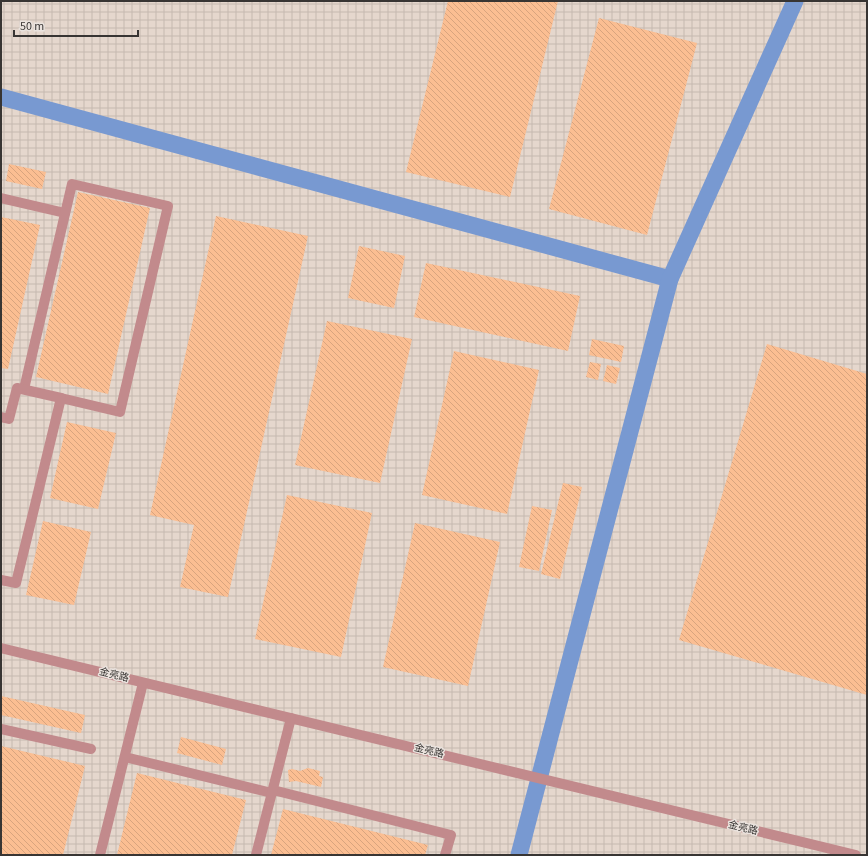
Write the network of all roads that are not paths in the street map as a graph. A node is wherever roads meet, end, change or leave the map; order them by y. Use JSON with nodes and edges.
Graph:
{"nodes":[{"id":1,"x":1,"y":198,"type":"edge"},
{"id":2,"x":65,"y":213,"type":"junction"},
{"id":3,"x":24,"y":389,"type":"junction"},
{"id":4,"x":61,"y":398,"type":"junction"},
{"id":5,"x":1,"y":417,"type":"edge"},
{"id":6,"x":1,"y":580,"type":"edge"},
{"id":7,"x":1,"y":648,"type":"edge"},
{"id":8,"x":143,"y":682,"type":"junction"},
{"id":9,"x":291,"y":718,"type":"junction"},
{"id":10,"x":1,"y":728,"type":"edge"},
{"id":11,"x":92,"y":749,"type":"dead end"},
{"id":12,"x":125,"y":757,"type":"junction"},
{"id":13,"x":272,"y":792,"type":"junction"},
{"id":14,"x":100,"y":855,"type":"edge"},
{"id":15,"x":256,"y":855,"type":"edge"},
{"id":16,"x":446,"y":855,"type":"edge"},
{"id":17,"x":856,"y":855,"type":"edge"}],
"edges":[{"from":1,"to":2,"type":"street"},
{"from":2,"to":3,"type":"street"},
{"from":2,"to":4,"type":"street"},
{"from":3,"to":4,"type":"street"},
{"from":3,"to":5,"type":"street"},
{"from":4,"to":6,"type":"street"},
{"from":7,"to":8,"type":"street","name":"金亮路"},
{"from":8,"to":9,"type":"street","name":"金亮路"},
{"from":8,"to":12,"type":"street"},
{"from":9,"to":13,"type":"street"},
{"from":9,"to":17,"type":"street","name":"金亮路"},
{"from":10,"to":11,"type":"street"},
{"from":12,"to":13,"type":"street"},
{"from":12,"to":14,"type":"street"},
{"from":13,"to":15,"type":"street"},
{"from":13,"to":16,"type":"street"}]}
